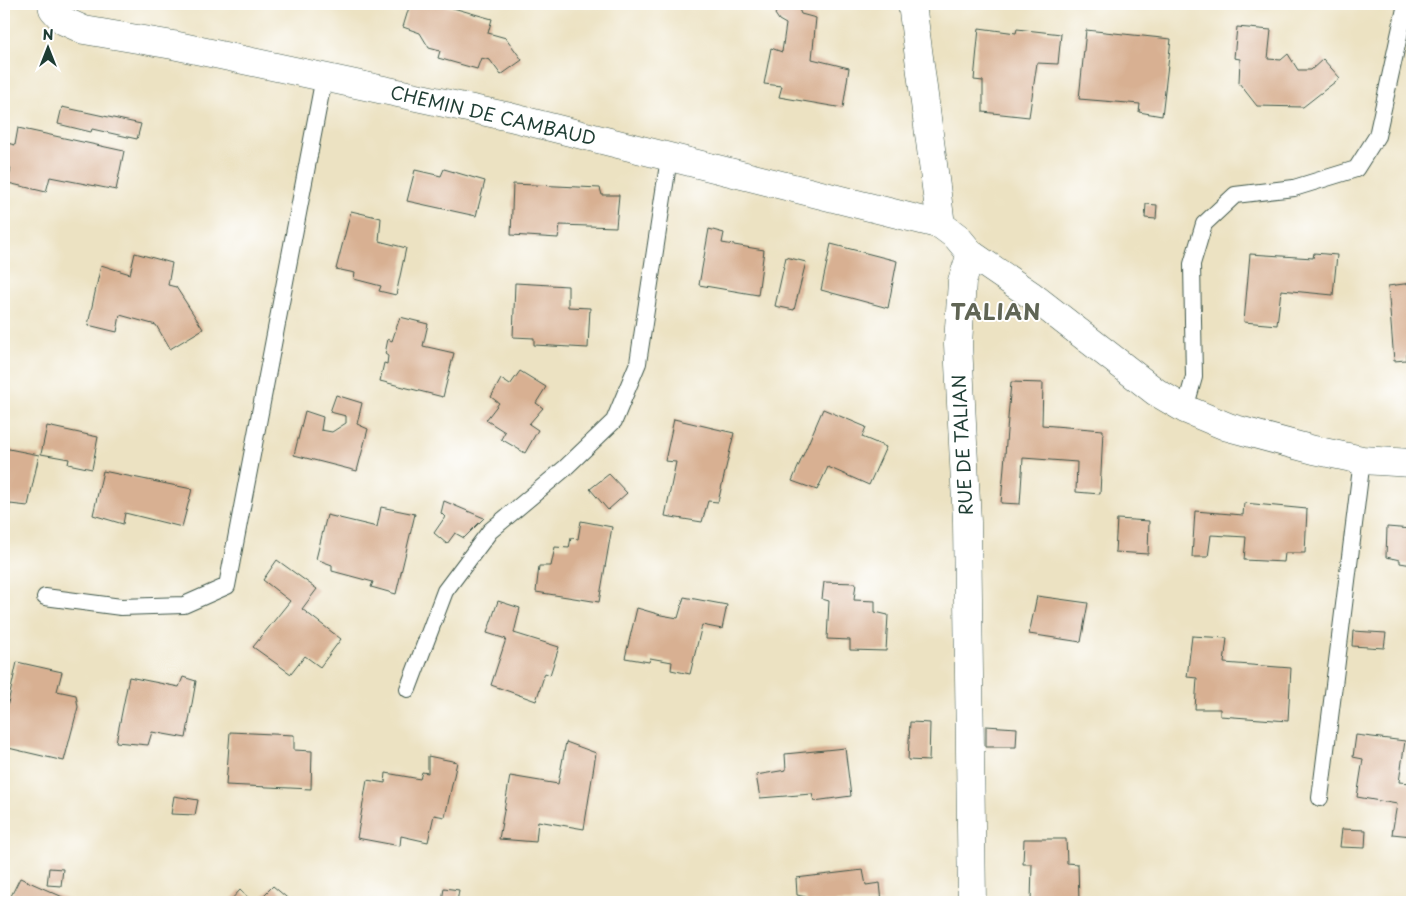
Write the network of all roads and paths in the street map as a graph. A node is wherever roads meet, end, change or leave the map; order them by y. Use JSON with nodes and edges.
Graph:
{"nodes":[{"id":1,"x":52,"y":4,"type":"edge"},
{"id":2,"x":912,"y":4,"type":"edge"},
{"id":3,"x":1406,"y":4,"type":"edge"},
{"id":4,"x":324,"y":77,"type":"junction"},
{"id":5,"x":669,"y":158,"type":"junction"},
{"id":6,"x":941,"y":225,"type":"junction"},
{"id":7,"x":970,"y":254,"type":"junction"},
{"id":8,"x":1185,"y":409,"type":"junction"},
{"id":9,"x":1362,"y":460,"type":"junction"},
{"id":10,"x":1412,"y":463,"type":"edge"},
{"id":11,"x":45,"y":597,"type":"dead end"},
{"id":12,"x":408,"y":689,"type":"dead end"},
{"id":13,"x":1320,"y":798,"type":"dead end"},
{"id":14,"x":972,"y":902,"type":"edge"}],
"edges":[{"from":1,"to":4,"type":"street","name":"CHEMIN DE CAMBAUD"},
{"from":2,"to":6,"type":"street"},
{"from":3,"to":8,"type":"lane"},
{"from":4,"to":5,"type":"street","name":"CHEMIN DE CAMBAUD"},
{"from":4,"to":11,"type":"lane"},
{"from":5,"to":6,"type":"street","name":"CHEMIN DE CAMBAUD"},
{"from":5,"to":12,"type":"lane"},
{"from":6,"to":7,"type":"street"},
{"from":7,"to":8,"type":"street"},
{"from":7,"to":14,"type":"street","name":"RUE DE TALIAN"},
{"from":8,"to":9,"type":"street"},
{"from":9,"to":10,"type":"street"},
{"from":9,"to":13,"type":"lane"}]}
